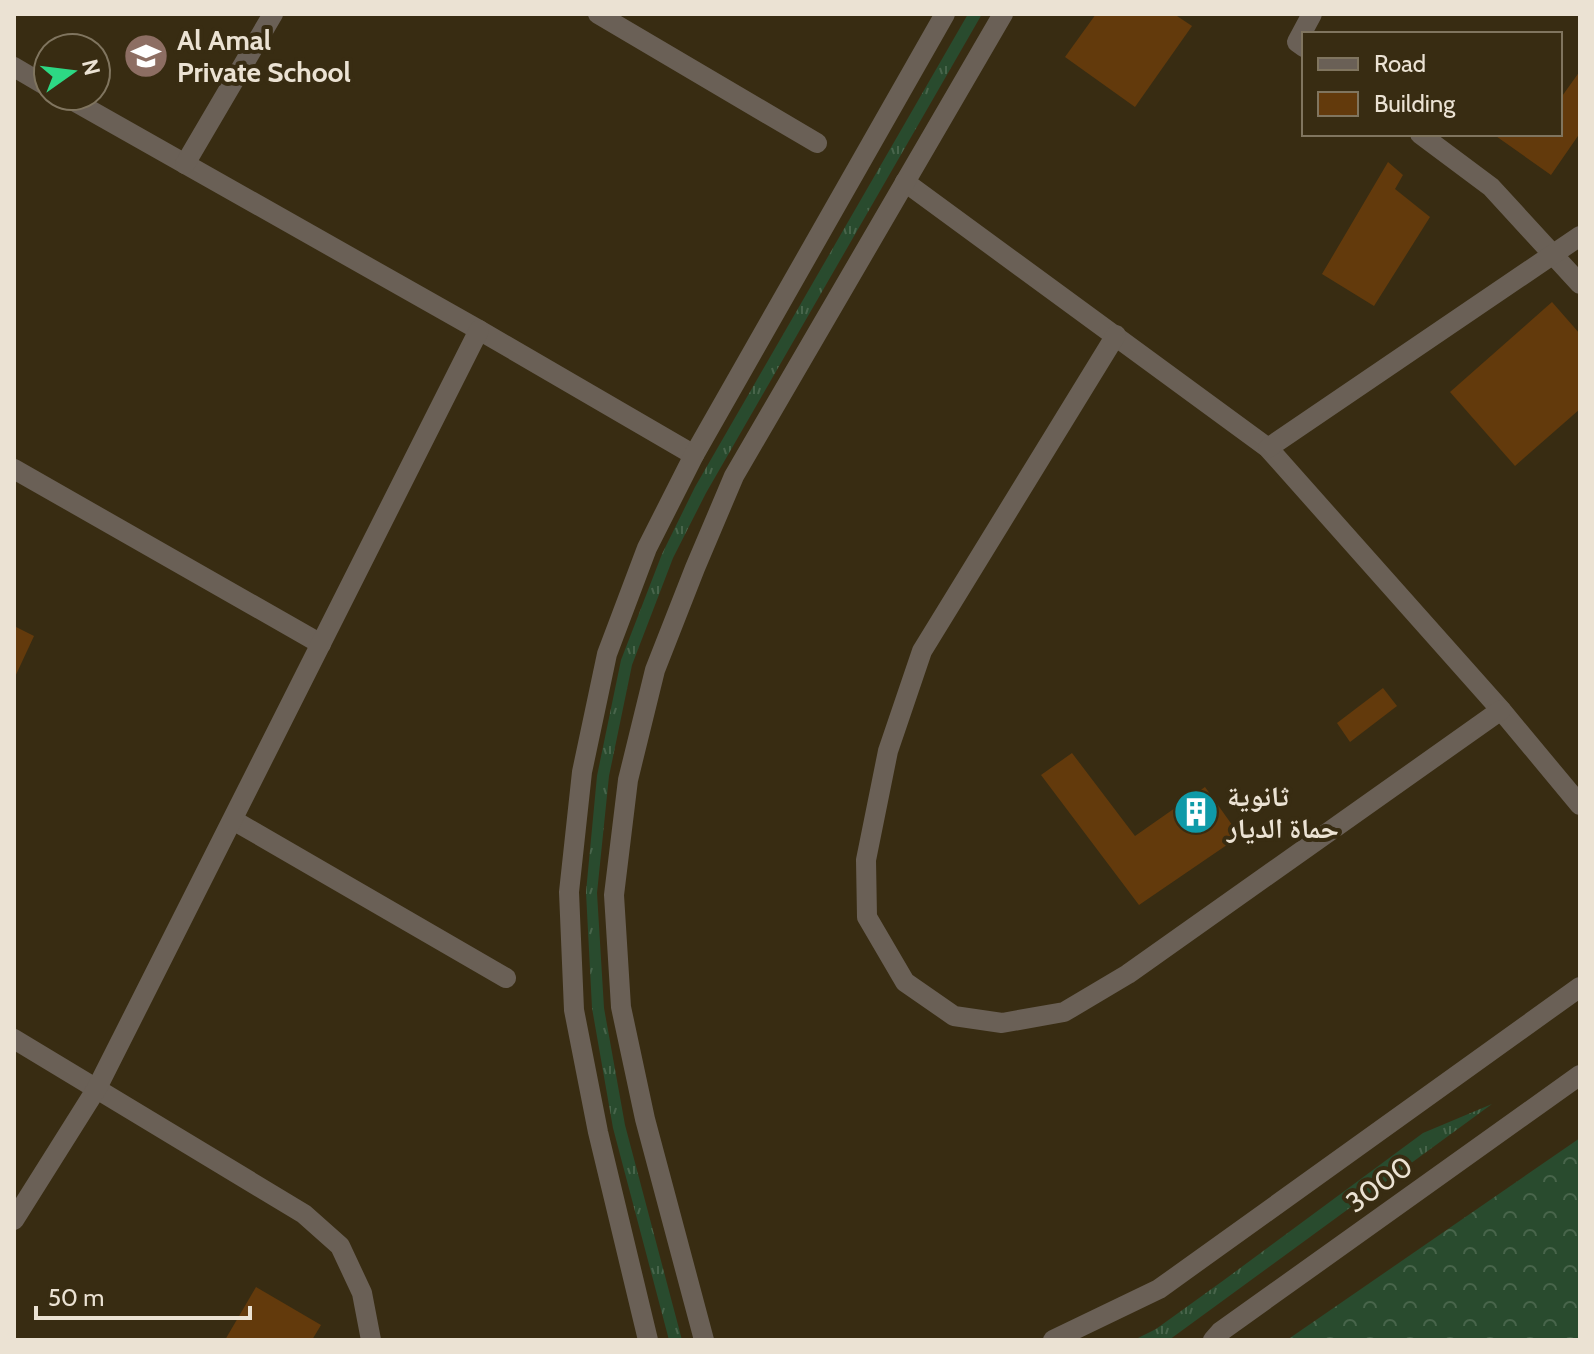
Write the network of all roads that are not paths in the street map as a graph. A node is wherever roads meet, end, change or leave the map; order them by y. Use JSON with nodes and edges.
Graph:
{"nodes":[{"id":1,"x":273,"y":14,"type":"edge"},
{"id":2,"x":598,"y":14,"type":"edge"},
{"id":3,"x":945,"y":14,"type":"edge"},
{"id":4,"x":1003,"y":14,"type":"edge"},
{"id":5,"x":1312,"y":14,"type":"edge"},
{"id":6,"x":1302,"y":32,"type":"edge"},
{"id":7,"x":14,"y":67,"type":"edge"},
{"id":8,"x":32,"y":78,"type":"edge"},
{"id":9,"x":93,"y":112,"type":"edge"},
{"id":10,"x":1423,"y":136,"type":"edge"},
{"id":11,"x":817,"y":143,"type":"dead end"},
{"id":12,"x":185,"y":164,"type":"junction"},
{"id":13,"x":905,"y":182,"type":"junction"},
{"id":14,"x":1580,"y":236,"type":"edge"},
{"id":15,"x":1553,"y":255,"type":"junction"},
{"id":16,"x":1580,"y":284,"type":"edge"},
{"id":17,"x":479,"y":330,"type":"junction"},
{"id":18,"x":1116,"y":335,"type":"junction"},
{"id":19,"x":1268,"y":448,"type":"junction"},
{"id":20,"x":694,"y":455,"type":"junction"},
{"id":21,"x":14,"y":469,"type":"edge"},
{"id":22,"x":321,"y":644,"type":"junction"},
{"id":23,"x":1501,"y":710,"type":"junction"},
{"id":24,"x":1580,"y":805,"type":"edge"},
{"id":25,"x":233,"y":820,"type":"junction"},
{"id":26,"x":506,"y":978,"type":"dead end"},
{"id":27,"x":1580,"y":987,"type":"edge"},
{"id":28,"x":14,"y":1039,"type":"edge"},
{"id":29,"x":1580,"y":1075,"type":"edge"},
{"id":30,"x":97,"y":1088,"type":"junction"},
{"id":31,"x":14,"y":1220,"type":"edge"},
{"id":32,"x":371,"y":1340,"type":"edge"},
{"id":33,"x":648,"y":1340,"type":"edge"},
{"id":34,"x":704,"y":1340,"type":"edge"},
{"id":35,"x":1053,"y":1340,"type":"edge"},
{"id":36,"x":1213,"y":1340,"type":"edge"}],
"edges":[{"from":1,"to":12,"type":"street"},
{"from":2,"to":11,"type":"street"},
{"from":3,"to":20,"type":"street"},
{"from":4,"to":13,"type":"street"},
{"from":5,"to":6,"type":"street"},
{"from":7,"to":8,"type":"street"},
{"from":9,"to":12,"type":"street"},
{"from":10,"to":15,"type":"street"},
{"from":12,"to":17,"type":"street"},
{"from":13,"to":18,"type":"street"},
{"from":13,"to":34,"type":"street"},
{"from":14,"to":15,"type":"street"},
{"from":15,"to":16,"type":"street"},
{"from":15,"to":19,"type":"street"},
{"from":17,"to":20,"type":"street"},
{"from":17,"to":22,"type":"street"},
{"from":18,"to":19,"type":"street"},
{"from":18,"to":23,"type":"street"},
{"from":19,"to":23,"type":"street"},
{"from":20,"to":33,"type":"street"},
{"from":21,"to":22,"type":"street"},
{"from":22,"to":25,"type":"street"},
{"from":23,"to":24,"type":"street"},
{"from":25,"to":26,"type":"street"},
{"from":25,"to":30,"type":"street"},
{"from":27,"to":35,"type":"street"},
{"from":28,"to":30,"type":"street"},
{"from":29,"to":36,"type":"street","name":"3000"},
{"from":30,"to":31,"type":"street"},
{"from":30,"to":32,"type":"street"}]}
